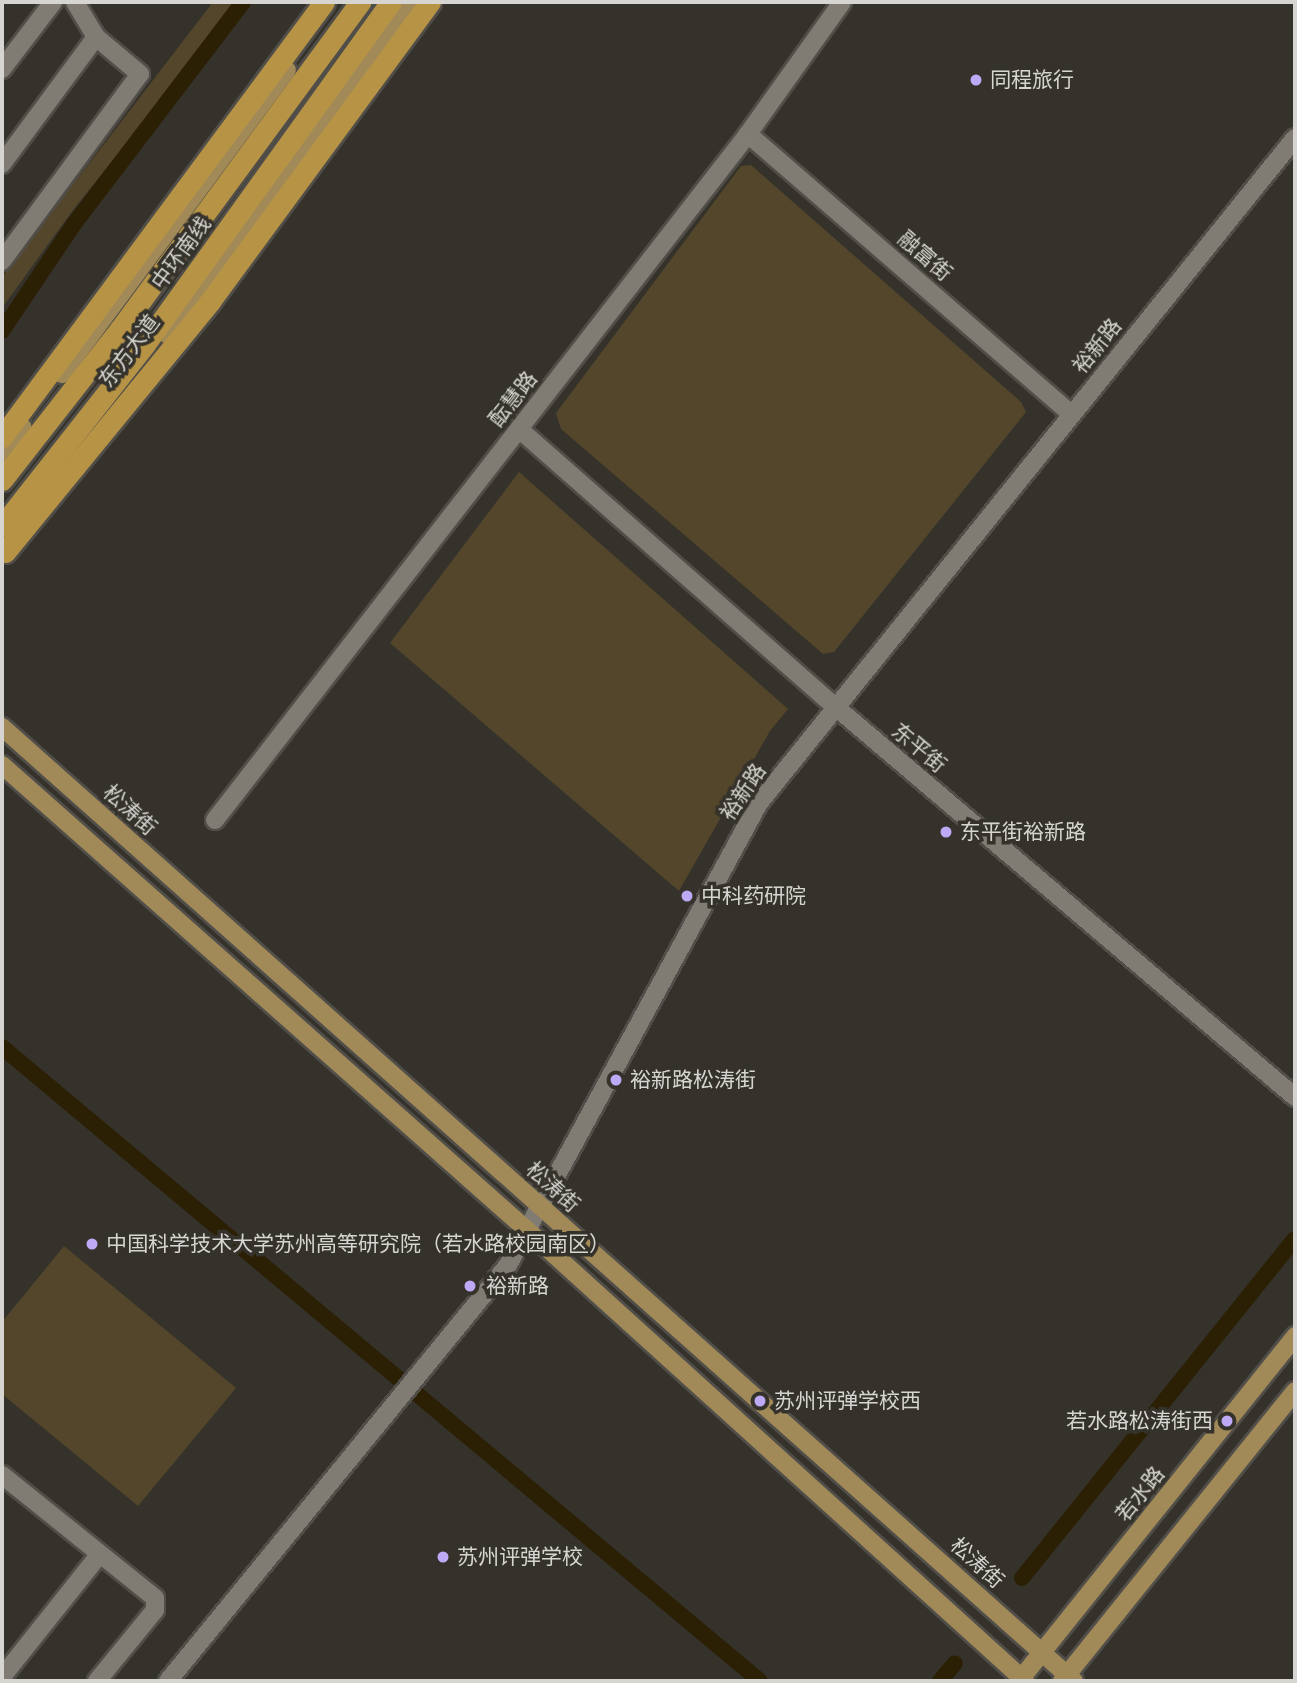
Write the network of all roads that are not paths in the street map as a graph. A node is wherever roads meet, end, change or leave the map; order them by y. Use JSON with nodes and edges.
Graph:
{"nodes":[{"id":1,"x":53,"y":2,"type":"edge"},
{"id":2,"x":75,"y":2,"type":"edge"},
{"id":3,"x":324,"y":2,"type":"edge"},
{"id":4,"x":336,"y":2,"type":"edge"},
{"id":5,"x":360,"y":2,"type":"edge"},
{"id":6,"x":391,"y":2,"type":"edge"},
{"id":7,"x":413,"y":2,"type":"edge"},
{"id":8,"x":430,"y":2,"type":"edge"},
{"id":9,"x":842,"y":2,"type":"edge"},
{"id":10,"x":96,"y":37,"type":"junction"},
{"id":11,"x":2,"y":69,"type":"edge"},
{"id":12,"x":748,"y":134,"type":"junction"},
{"id":13,"x":1295,"y":138,"type":"edge"},
{"id":14,"x":2,"y":164,"type":"edge"},
{"id":15,"x":2,"y":261,"type":"edge"},
{"id":16,"x":1071,"y":414,"type":"junction"},
{"id":17,"x":519,"y":429,"type":"junction"},
{"id":18,"x":2,"y":437,"type":"edge"},
{"id":19,"x":2,"y":453,"type":"edge"},
{"id":20,"x":2,"y":480,"type":"edge"},
{"id":21,"x":2,"y":526,"type":"edge"},
{"id":22,"x":4,"y":554,"type":"edge"},
{"id":23,"x":837,"y":708,"type":"junction"},
{"id":24,"x":2,"y":727,"type":"edge"},
{"id":25,"x":2,"y":765,"type":"edge"},
{"id":26,"x":215,"y":820,"type":"dead end"},
{"id":27,"x":1295,"y":1097,"type":"edge"},
{"id":28,"x":540,"y":1205,"type":"junction"},
{"id":29,"x":527,"y":1230,"type":"junction"},
{"id":30,"x":1295,"y":1336,"type":"edge"},
{"id":31,"x":1295,"y":1391,"type":"edge"},
{"id":32,"x":2,"y":1475,"type":"edge"},
{"id":33,"x":100,"y":1554,"type":"junction"},
{"id":34,"x":1043,"y":1652,"type":"junction"},
{"id":35,"x":2,"y":1677,"type":"edge"},
{"id":36,"x":1068,"y":1679,"type":"edge"},
{"id":37,"x":1022,"y":1680,"type":"edge"},
{"id":38,"x":97,"y":1681,"type":"edge"},
{"id":39,"x":168,"y":1681,"type":"edge"}],
"edges":[{"from":1,"to":11,"type":"street"},
{"from":2,"to":10,"type":"street"},
{"from":3,"to":18,"type":"highway"},
{"from":4,"to":19,"type":"main road","name":"东方大道"},
{"from":5,"to":20,"type":"highway","name":"中环南线"},
{"from":6,"to":21,"type":"highway","name":"中环南线"},
{"from":7,"to":22,"type":"main road","name":"东方大道"},
{"from":8,"to":22,"type":"highway"},
{"from":9,"to":12,"type":"street","name":"酝慧路"},
{"from":10,"to":14,"type":"street"},
{"from":10,"to":15,"type":"street"},
{"from":12,"to":16,"type":"street","name":"融富街"},
{"from":12,"to":17,"type":"street","name":"酝慧路"},
{"from":13,"to":16,"type":"street","name":"裕新路"},
{"from":16,"to":23,"type":"street","name":"裕新路"},
{"from":17,"to":23,"type":"street","name":"东平街"},
{"from":17,"to":26,"type":"street","name":"酝慧路"},
{"from":23,"to":27,"type":"street","name":"东平街"},
{"from":23,"to":28,"type":"street","name":"裕新路"},
{"from":24,"to":28,"type":"main road","name":"松涛街"},
{"from":25,"to":29,"type":"main road"},
{"from":28,"to":29,"type":"street","name":"裕新路"},
{"from":28,"to":34,"type":"main road","name":"松涛街"},
{"from":29,"to":37,"type":"main road"},
{"from":29,"to":39,"type":"street","name":"裕新路"},
{"from":30,"to":34,"type":"main road","name":"若水路"},
{"from":31,"to":36,"type":"main road"},
{"from":32,"to":33,"type":"street"},
{"from":33,"to":35,"type":"street"},
{"from":33,"to":38,"type":"street"},
{"from":34,"to":36,"type":"main road","name":"松涛街"},
{"from":34,"to":37,"type":"main road","name":"若水路"}]}
